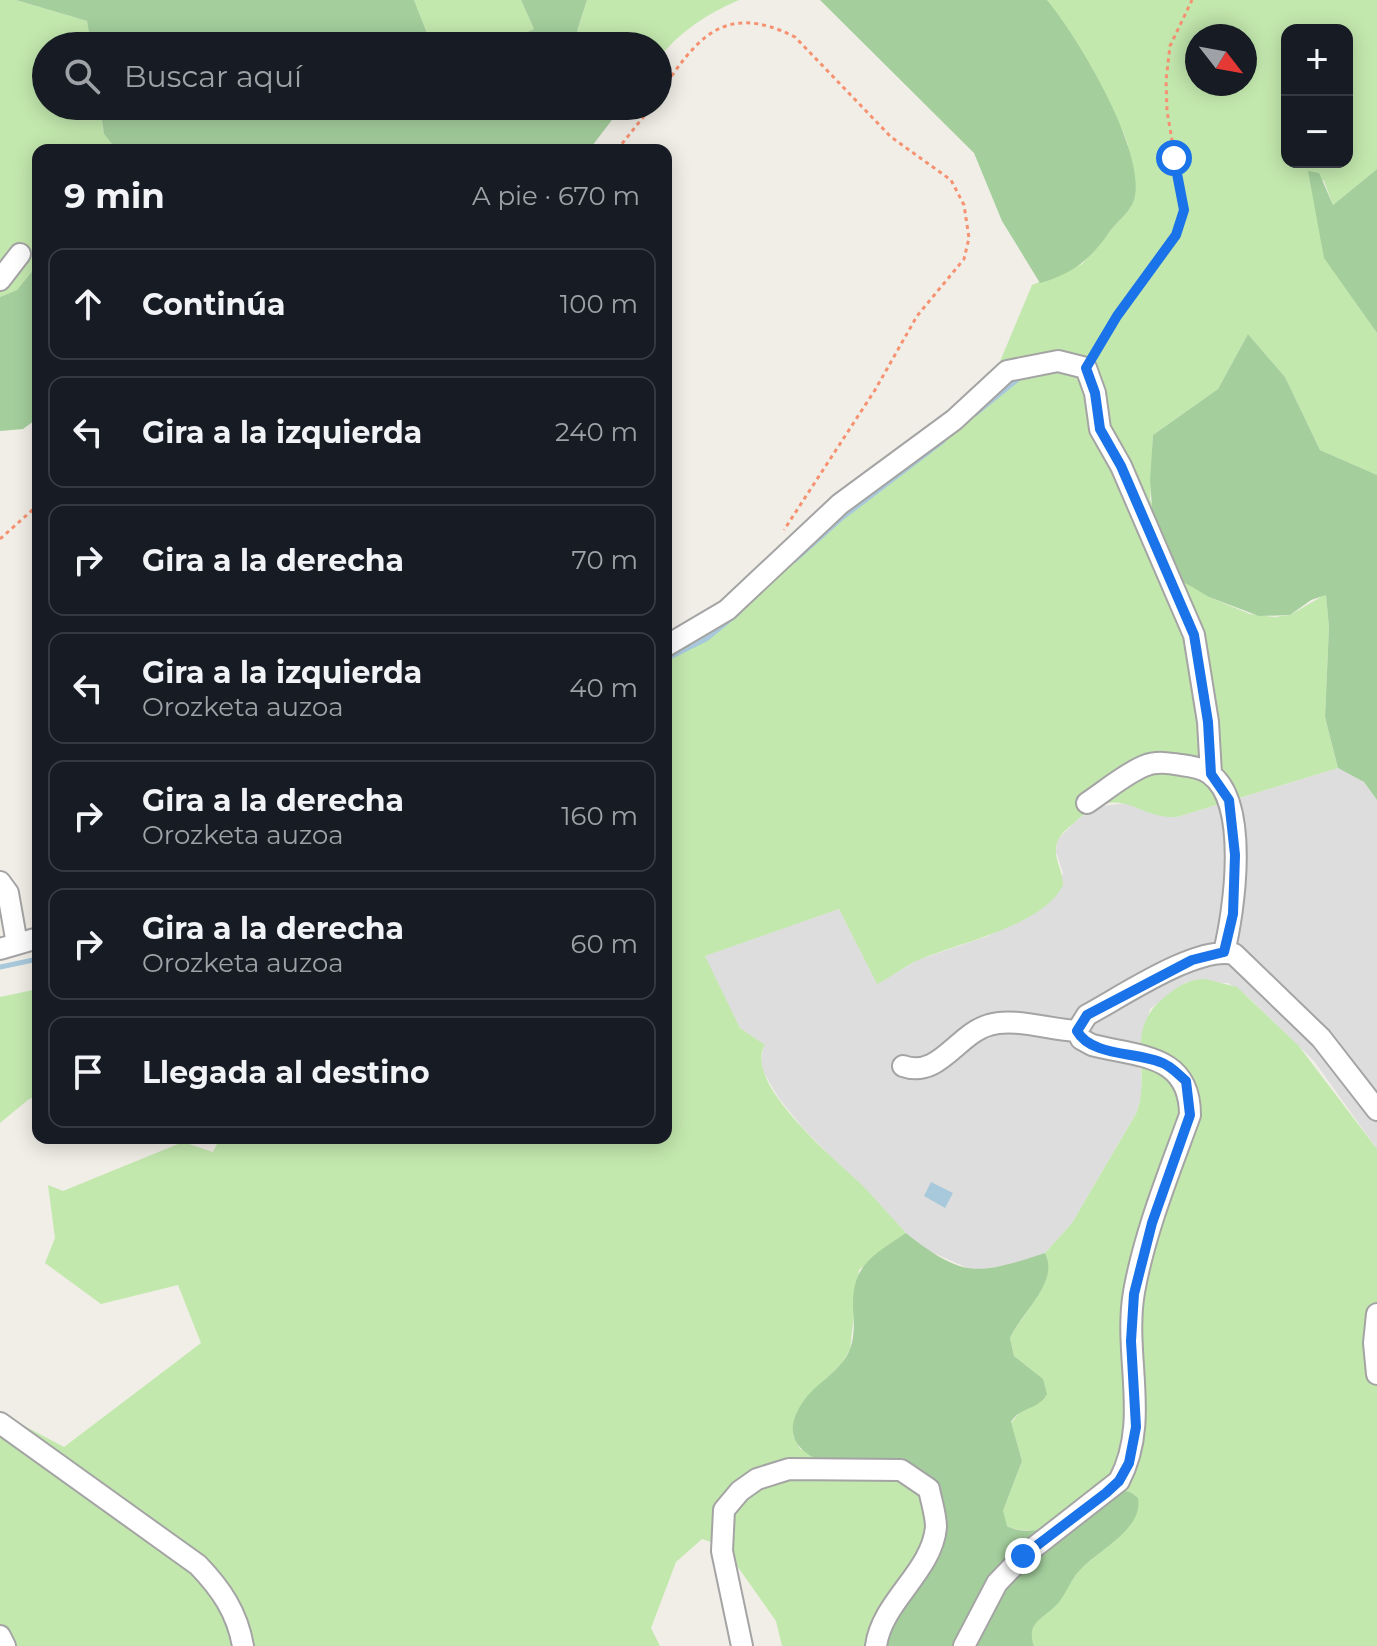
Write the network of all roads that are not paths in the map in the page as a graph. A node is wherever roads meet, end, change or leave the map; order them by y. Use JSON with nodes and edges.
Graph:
{"nodes":[{"id":1,"x":20,"y":254,"type":"dead end"},
{"id":2,"x":0,"y":280,"type":"edge"},
{"id":3,"x":672,"y":642,"type":"edge"},
{"id":4,"x":1211,"y":774,"type":"junction"},
{"id":5,"x":1087,"y":803,"type":"dead end"},
{"id":6,"x":0,"y":882,"type":"edge"},
{"id":7,"x":32,"y":940,"type":"edge"},
{"id":8,"x":9,"y":947,"type":"edge"},
{"id":9,"x":1224,"y":952,"type":"junction"},
{"id":10,"x":1084,"y":1038,"type":"junction"},
{"id":11,"x":903,"y":1066,"type":"dead end"},
{"id":12,"x":1377,"y":1110,"type":"edge"},
{"id":13,"x":1377,"y":1314,"type":"edge"},
{"id":14,"x":1377,"y":1374,"type":"edge"},
{"id":15,"x":0,"y":1423,"type":"edge"},
{"id":16,"x":0,"y":1636,"type":"edge"},
{"id":17,"x":5,"y":1646,"type":"edge"},
{"id":18,"x":243,"y":1646,"type":"edge"},
{"id":19,"x":742,"y":1646,"type":"edge"},
{"id":20,"x":876,"y":1646,"type":"edge"},
{"id":21,"x":964,"y":1646,"type":"edge"}],
"edges":[{"from":1,"to":2,"type":"street"},
{"from":3,"to":4,"type":"street"},
{"from":4,"to":5,"type":"street"},
{"from":4,"to":9,"type":"street"},
{"from":6,"to":8,"type":"street"},
{"from":7,"to":8,"type":"street"},
{"from":9,"to":10,"type":"street"},
{"from":9,"to":12,"type":"street"},
{"from":10,"to":11,"type":"street"},
{"from":10,"to":21,"type":"street"},
{"from":13,"to":14,"type":"street"},
{"from":15,"to":18,"type":"street"},
{"from":16,"to":17,"type":"street"},
{"from":19,"to":20,"type":"street"}]}
